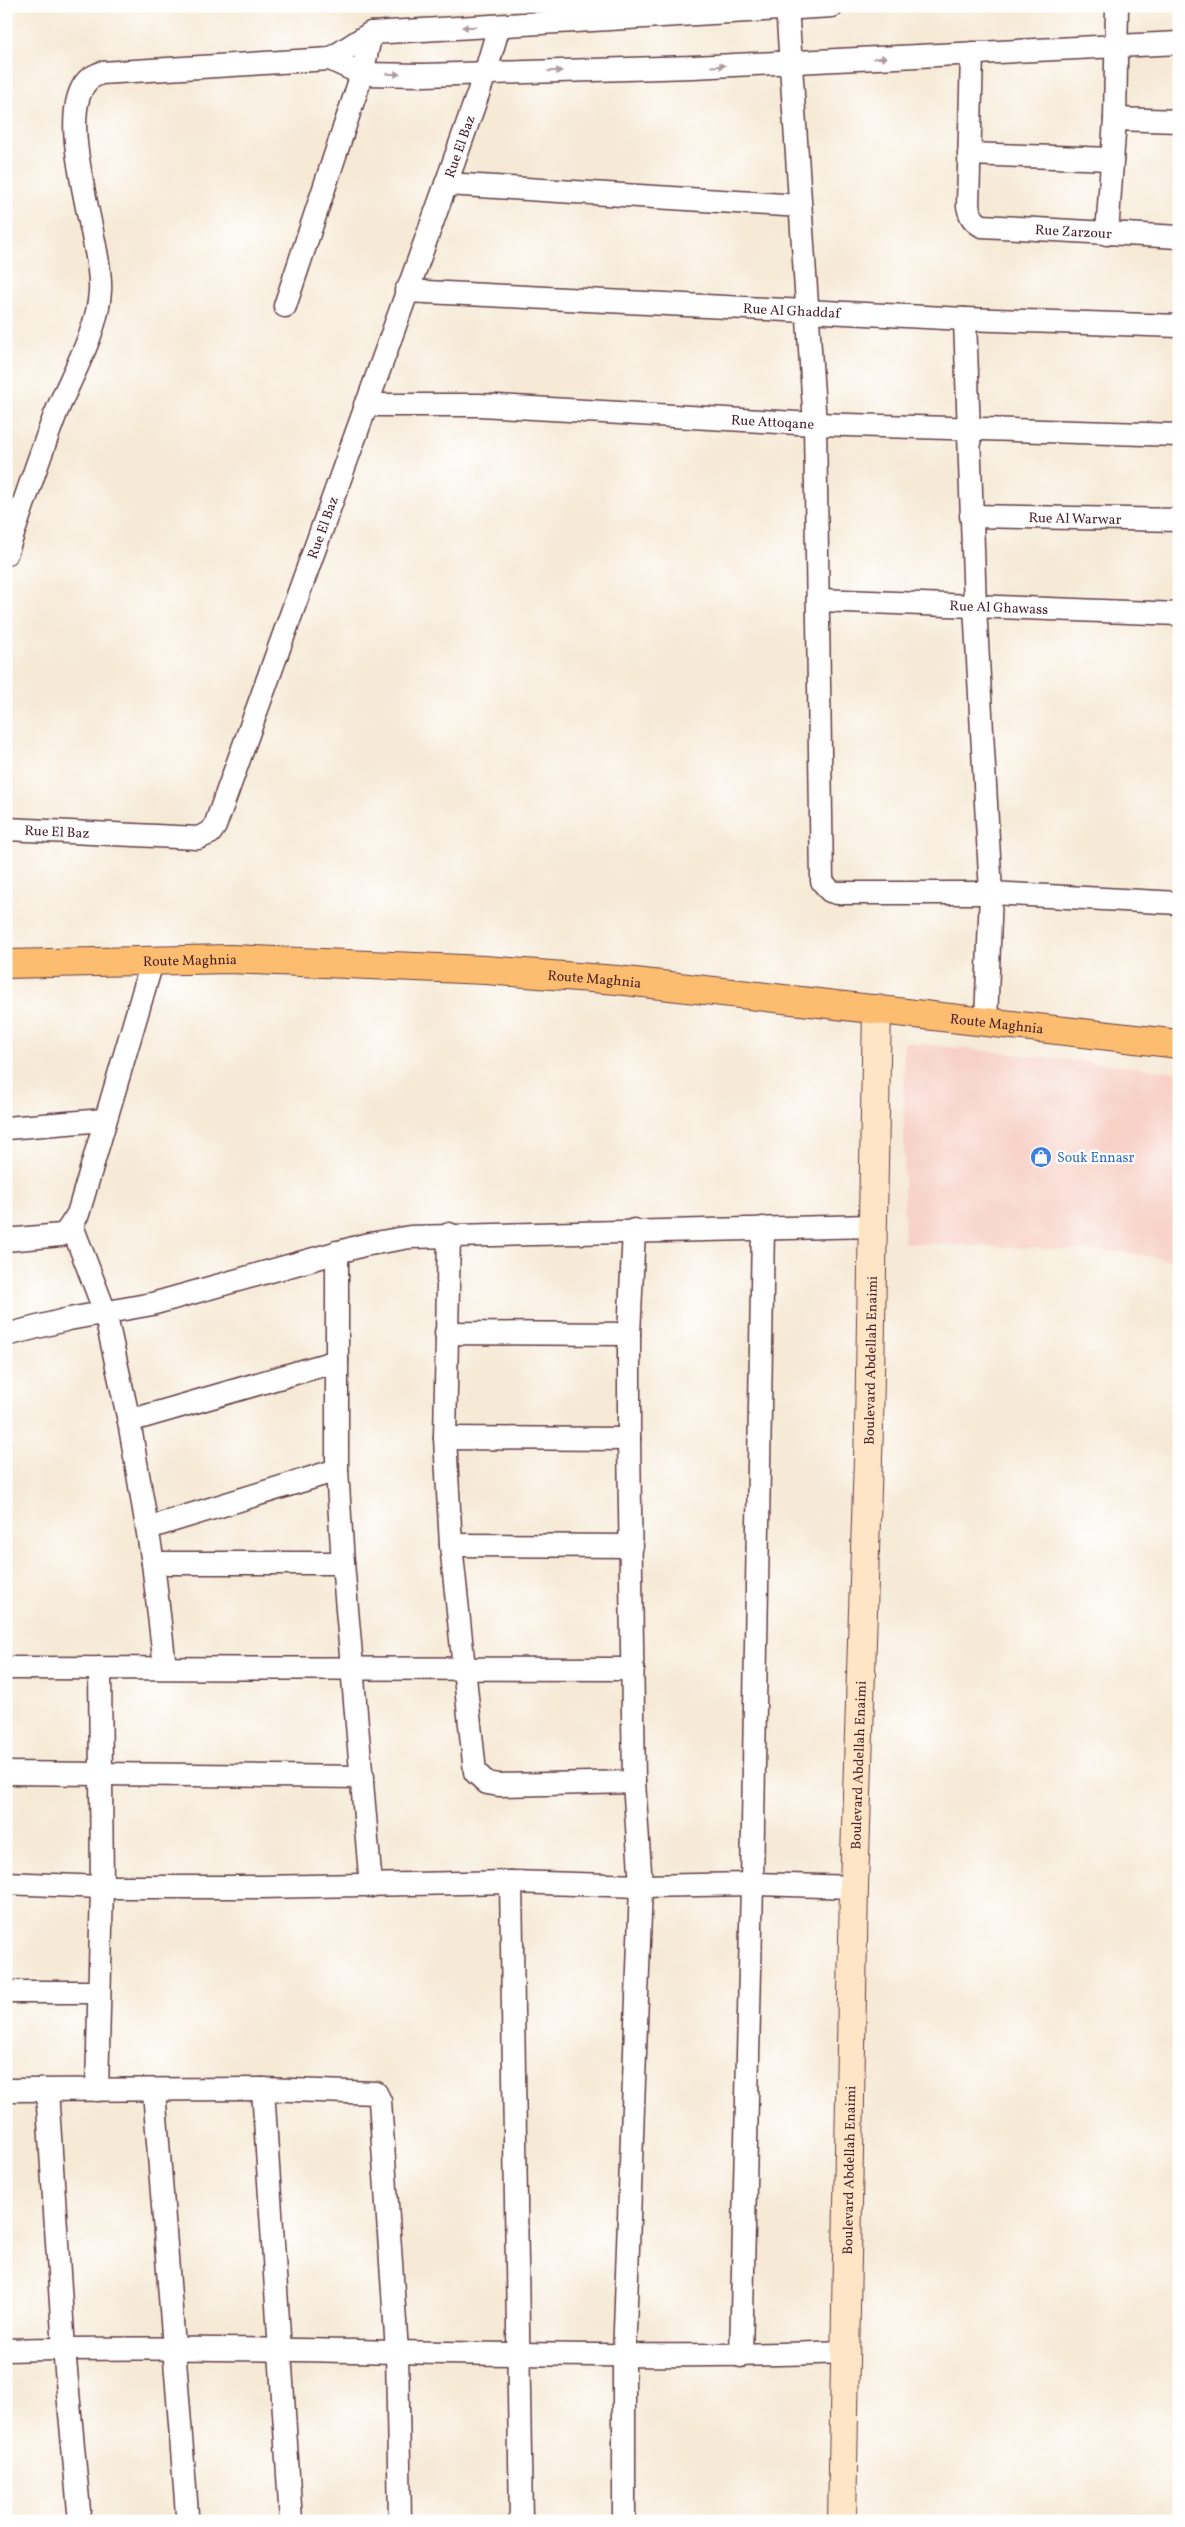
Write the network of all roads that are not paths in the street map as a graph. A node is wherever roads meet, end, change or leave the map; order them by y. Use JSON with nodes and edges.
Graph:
{"nodes":[{"id":1,"x":832,"y":6,"type":"edge"},
{"id":2,"x":1117,"y":6,"type":"edge"},
{"id":3,"x":787,"y":7,"type":"edge"},
{"id":4,"x":499,"y":26,"type":"junction"},
{"id":5,"x":371,"y":33,"type":"junction"},
{"id":6,"x":1179,"y":43,"type":"edge"},
{"id":7,"x":1118,"y":46,"type":"junction"},
{"id":8,"x":972,"y":53,"type":"junction"},
{"id":9,"x":330,"y":59,"type":"junction"},
{"id":10,"x":790,"y":62,"type":"junction"},
{"id":11,"x":362,"y":74,"type":"junction"},
{"id":12,"x":485,"y":74,"type":"junction"},
{"id":13,"x":1115,"y":119,"type":"junction"},
{"id":14,"x":1179,"y":120,"type":"edge"},
{"id":15,"x":970,"y":154,"type":"junction"},
{"id":16,"x":1112,"y":159,"type":"junction"},
{"id":17,"x":446,"y":184,"type":"junction"},
{"id":18,"x":800,"y":206,"type":"junction"},
{"id":19,"x":1107,"y":234,"type":"junction"},
{"id":20,"x":1179,"y":237,"type":"edge"},
{"id":21,"x":406,"y":291,"type":"junction"},
{"id":22,"x":285,"y":306,"type":"dead end"},
{"id":23,"x":809,"y":312,"type":"junction"},
{"id":24,"x":965,"y":319,"type":"junction"},
{"id":25,"x":1179,"y":326,"type":"edge"},
{"id":26,"x":365,"y":405,"type":"junction"},
{"id":27,"x":815,"y":424,"type":"junction"},
{"id":28,"x":969,"y":430,"type":"junction"},
{"id":29,"x":1179,"y":435,"type":"edge"},
{"id":30,"x":971,"y":516,"type":"junction"},
{"id":31,"x":1179,"y":520,"type":"edge"},
{"id":32,"x":6,"y":554,"type":"edge"},
{"id":33,"x":819,"y":600,"type":"junction"},
{"id":34,"x":975,"y":606,"type":"junction"},
{"id":35,"x":1179,"y":614,"type":"edge"},
{"id":36,"x":6,"y":828,"type":"edge"},
{"id":37,"x":991,"y":893,"type":"junction"},
{"id":38,"x":1179,"y":903,"type":"edge"},
{"id":39,"x":153,"y":959,"type":"junction"},
{"id":40,"x":6,"y":964,"type":"edge"},
{"id":41,"x":878,"y":1008,"type":"junction"},
{"id":42,"x":986,"y":1021,"type":"junction"},
{"id":43,"x":1179,"y":1044,"type":"edge"},
{"id":44,"x":104,"y":1120,"type":"junction"},
{"id":45,"x":6,"y":1128,"type":"edge"},
{"id":46,"x":72,"y":1226,"type":"junction"},
{"id":47,"x":872,"y":1226,"type":"junction"},
{"id":48,"x":763,"y":1228,"type":"junction"},
{"id":49,"x":634,"y":1230,"type":"junction"},
{"id":50,"x":449,"y":1234,"type":"junction"},
{"id":51,"x":6,"y":1240,"type":"edge"},
{"id":52,"x":337,"y":1252,"type":"junction"},
{"id":53,"x":105,"y":1312,"type":"junction"},
{"id":54,"x":446,"y":1333,"type":"junction"},
{"id":55,"x":629,"y":1334,"type":"junction"},
{"id":56,"x":6,"y":1335,"type":"edge"},
{"id":57,"x":337,"y":1361,"type":"junction"},
{"id":58,"x":129,"y":1421,"type":"junction"},
{"id":59,"x":445,"y":1438,"type":"junction"},
{"id":60,"x":629,"y":1439,"type":"junction"},
{"id":61,"x":337,"y":1470,"type":"junction"},
{"id":62,"x":148,"y":1528,"type":"junction"},
{"id":63,"x":451,"y":1545,"type":"junction"},
{"id":64,"x":632,"y":1546,"type":"junction"},
{"id":65,"x":153,"y":1563,"type":"junction"},
{"id":66,"x":343,"y":1563,"type":"junction"},
{"id":67,"x":166,"y":1667,"type":"junction"},
{"id":68,"x":6,"y":1668,"type":"edge"},
{"id":69,"x":100,"y":1668,"type":"junction"},
{"id":70,"x":464,"y":1669,"type":"junction"},
{"id":71,"x":633,"y":1669,"type":"junction"},
{"id":72,"x":352,"y":1670,"type":"junction"},
{"id":73,"x":6,"y":1773,"type":"edge"},
{"id":74,"x":101,"y":1776,"type":"junction"},
{"id":75,"x":363,"y":1777,"type":"junction"},
{"id":76,"x":634,"y":1782,"type":"junction"},
{"id":77,"x":511,"y":1882,"type":"junction"},
{"id":78,"x":6,"y":1883,"type":"edge"},
{"id":79,"x":752,"y":1884,"type":"junction"},
{"id":80,"x":371,"y":1886,"type":"junction"},
{"id":81,"x":641,"y":1886,"type":"junction"},
{"id":82,"x":102,"y":1887,"type":"junction"},
{"id":83,"x":854,"y":1887,"type":"junction"},
{"id":84,"x":6,"y":1992,"type":"edge"},
{"id":85,"x":99,"y":1992,"type":"junction"},
{"id":86,"x":263,"y":2089,"type":"junction"},
{"id":87,"x":6,"y":2090,"type":"edge"},
{"id":88,"x":97,"y":2090,"type":"junction"},
{"id":89,"x":47,"y":2091,"type":"junction"},
{"id":90,"x":154,"y":2091,"type":"junction"},
{"id":91,"x":64,"y":2349,"type":"junction"},
{"id":92,"x":174,"y":2349,"type":"junction"},
{"id":93,"x":6,"y":2350,"type":"edge"},
{"id":94,"x":281,"y":2351,"type":"junction"},
{"id":95,"x":397,"y":2351,"type":"junction"},
{"id":96,"x":845,"y":2352,"type":"junction"},
{"id":97,"x":516,"y":2353,"type":"junction"},
{"id":98,"x":741,"y":2356,"type":"junction"},
{"id":99,"x":624,"y":2357,"type":"junction"},
{"id":100,"x":78,"y":2511,"type":"dead end"},
{"id":101,"x":187,"y":2514,"type":"dead end"},
{"id":102,"x":291,"y":2521,"type":"edge"},
{"id":103,"x":400,"y":2521,"type":"edge"},
{"id":104,"x":521,"y":2521,"type":"edge"},
{"id":105,"x":624,"y":2521,"type":"edge"},
{"id":106,"x":842,"y":2521,"type":"edge"}],
"edges":[{"from":1,"to":3,"type":"street"},
{"from":2,"to":7,"type":"street"},
{"from":3,"to":4,"type":"street"},
{"from":3,"to":10,"type":"street"},
{"from":4,"to":5,"type":"street","one_way":true},
{"from":4,"to":12,"type":"street","name":"Rue El Baz"},
{"from":5,"to":9,"type":"street"},
{"from":5,"to":11,"type":"street"},
{"from":6,"to":7,"type":"street"},
{"from":7,"to":8,"type":"street"},
{"from":7,"to":13,"type":"street"},
{"from":10,"to":8,"type":"street","one_way":true},
{"from":8,"to":15,"type":"street"},
{"from":9,"to":11,"type":"street"},
{"from":9,"to":32,"type":"street"},
{"from":12,"to":10,"type":"street","one_way":true},
{"from":10,"to":18,"type":"street"},
{"from":11,"to":12,"type":"street","one_way":true},
{"from":11,"to":22,"type":"street"},
{"from":12,"to":17,"type":"street","name":"Rue El Baz"},
{"from":13,"to":14,"type":"street"},
{"from":13,"to":16,"type":"street"},
{"from":15,"to":16,"type":"street"},
{"from":15,"to":19,"type":"street","name":"Rue Zarzour"},
{"from":16,"to":19,"type":"street"},
{"from":17,"to":18,"type":"street"},
{"from":17,"to":21,"type":"street","name":"Rue El Baz"},
{"from":18,"to":23,"type":"street"},
{"from":19,"to":20,"type":"street","name":"Rue Zarzour"},
{"from":21,"to":23,"type":"street","name":"Rue Al Ghaddaf"},
{"from":21,"to":26,"type":"street","name":"Rue El Baz"},
{"from":23,"to":24,"type":"street","name":"Rue Al Ghaddaf"},
{"from":23,"to":27,"type":"street"},
{"from":24,"to":25,"type":"street","name":"Rue Al Ghaddaf"},
{"from":24,"to":28,"type":"street"},
{"from":26,"to":27,"type":"street","name":"Rue Attoqane"},
{"from":26,"to":36,"type":"street","name":"Rue El Baz"},
{"from":27,"to":28,"type":"street","name":"Rue Attoqane"},
{"from":27,"to":33,"type":"street"},
{"from":28,"to":29,"type":"street","name":"Rue Attoqane"},
{"from":28,"to":30,"type":"street"},
{"from":30,"to":31,"type":"street","name":"Rue Al Warwar"},
{"from":30,"to":34,"type":"street"},
{"from":33,"to":34,"type":"street","name":"Rue Al Ghawass"},
{"from":33,"to":37,"type":"street"},
{"from":34,"to":35,"type":"street","name":"Rue Al Ghawass"},
{"from":34,"to":37,"type":"street"},
{"from":37,"to":38,"type":"street"},
{"from":37,"to":42,"type":"street"},
{"from":39,"to":40,"type":"main road","name":"Route Maghnia"},
{"from":39,"to":41,"type":"main road","name":"Route Maghnia"},
{"from":39,"to":44,"type":"street"},
{"from":41,"to":42,"type":"main road","name":"Route Maghnia"},
{"from":41,"to":47,"type":"street","name":"Boulevard Abdellah Enaimi"},
{"from":42,"to":43,"type":"main road","name":"Route Maghnia"},
{"from":44,"to":45,"type":"street"},
{"from":44,"to":46,"type":"street"},
{"from":46,"to":51,"type":"street"},
{"from":46,"to":53,"type":"street"},
{"from":47,"to":48,"type":"street"},
{"from":47,"to":83,"type":"street","name":"Boulevard Abdellah Enaimi"},
{"from":48,"to":49,"type":"street"},
{"from":48,"to":79,"type":"street"},
{"from":49,"to":50,"type":"street"},
{"from":49,"to":55,"type":"street"},
{"from":50,"to":52,"type":"street"},
{"from":50,"to":54,"type":"street"},
{"from":52,"to":53,"type":"street"},
{"from":52,"to":57,"type":"street"},
{"from":53,"to":56,"type":"street"},
{"from":53,"to":58,"type":"street"},
{"from":54,"to":55,"type":"street"},
{"from":54,"to":59,"type":"street"},
{"from":55,"to":60,"type":"street"},
{"from":57,"to":58,"type":"street"},
{"from":57,"to":61,"type":"street"},
{"from":58,"to":62,"type":"street"},
{"from":59,"to":60,"type":"street"},
{"from":59,"to":63,"type":"street"},
{"from":60,"to":64,"type":"street"},
{"from":61,"to":62,"type":"street"},
{"from":61,"to":66,"type":"street"},
{"from":62,"to":65,"type":"street"},
{"from":63,"to":64,"type":"street"},
{"from":63,"to":70,"type":"street"},
{"from":64,"to":71,"type":"street"},
{"from":65,"to":66,"type":"street"},
{"from":65,"to":67,"type":"street"},
{"from":66,"to":72,"type":"street"},
{"from":67,"to":69,"type":"street"},
{"from":67,"to":72,"type":"street"},
{"from":68,"to":69,"type":"street"},
{"from":69,"to":74,"type":"street"},
{"from":70,"to":71,"type":"street"},
{"from":70,"to":72,"type":"street"},
{"from":70,"to":76,"type":"street"},
{"from":71,"to":76,"type":"street"},
{"from":72,"to":75,"type":"street"},
{"from":73,"to":74,"type":"street"},
{"from":74,"to":75,"type":"street"},
{"from":74,"to":82,"type":"street"},
{"from":75,"to":80,"type":"street"},
{"from":76,"to":81,"type":"street"},
{"from":77,"to":80,"type":"street"},
{"from":77,"to":81,"type":"street"},
{"from":77,"to":97,"type":"street"},
{"from":78,"to":82,"type":"street"},
{"from":79,"to":81,"type":"street"},
{"from":79,"to":83,"type":"street"},
{"from":79,"to":98,"type":"street"},
{"from":80,"to":82,"type":"street"},
{"from":81,"to":99,"type":"street"},
{"from":82,"to":85,"type":"street"},
{"from":83,"to":96,"type":"street","name":"Boulevard Abdellah Enaimi"},
{"from":84,"to":85,"type":"street"},
{"from":85,"to":88,"type":"street"},
{"from":86,"to":90,"type":"street"},
{"from":86,"to":94,"type":"street"},
{"from":86,"to":95,"type":"street"},
{"from":87,"to":89,"type":"street"},
{"from":88,"to":89,"type":"street"},
{"from":88,"to":90,"type":"street"},
{"from":89,"to":91,"type":"street"},
{"from":90,"to":92,"type":"street"},
{"from":91,"to":92,"type":"street"},
{"from":91,"to":93,"type":"street"},
{"from":91,"to":100,"type":"street"},
{"from":92,"to":94,"type":"street"},
{"from":92,"to":101,"type":"street"},
{"from":94,"to":95,"type":"street"},
{"from":94,"to":102,"type":"street"},
{"from":95,"to":97,"type":"street"},
{"from":95,"to":103,"type":"street"},
{"from":96,"to":98,"type":"street"},
{"from":96,"to":106,"type":"street","name":"Boulevard Abdellah Enaimi"},
{"from":97,"to":99,"type":"street"},
{"from":97,"to":104,"type":"street"},
{"from":98,"to":99,"type":"street"},
{"from":99,"to":105,"type":"street"}]}
